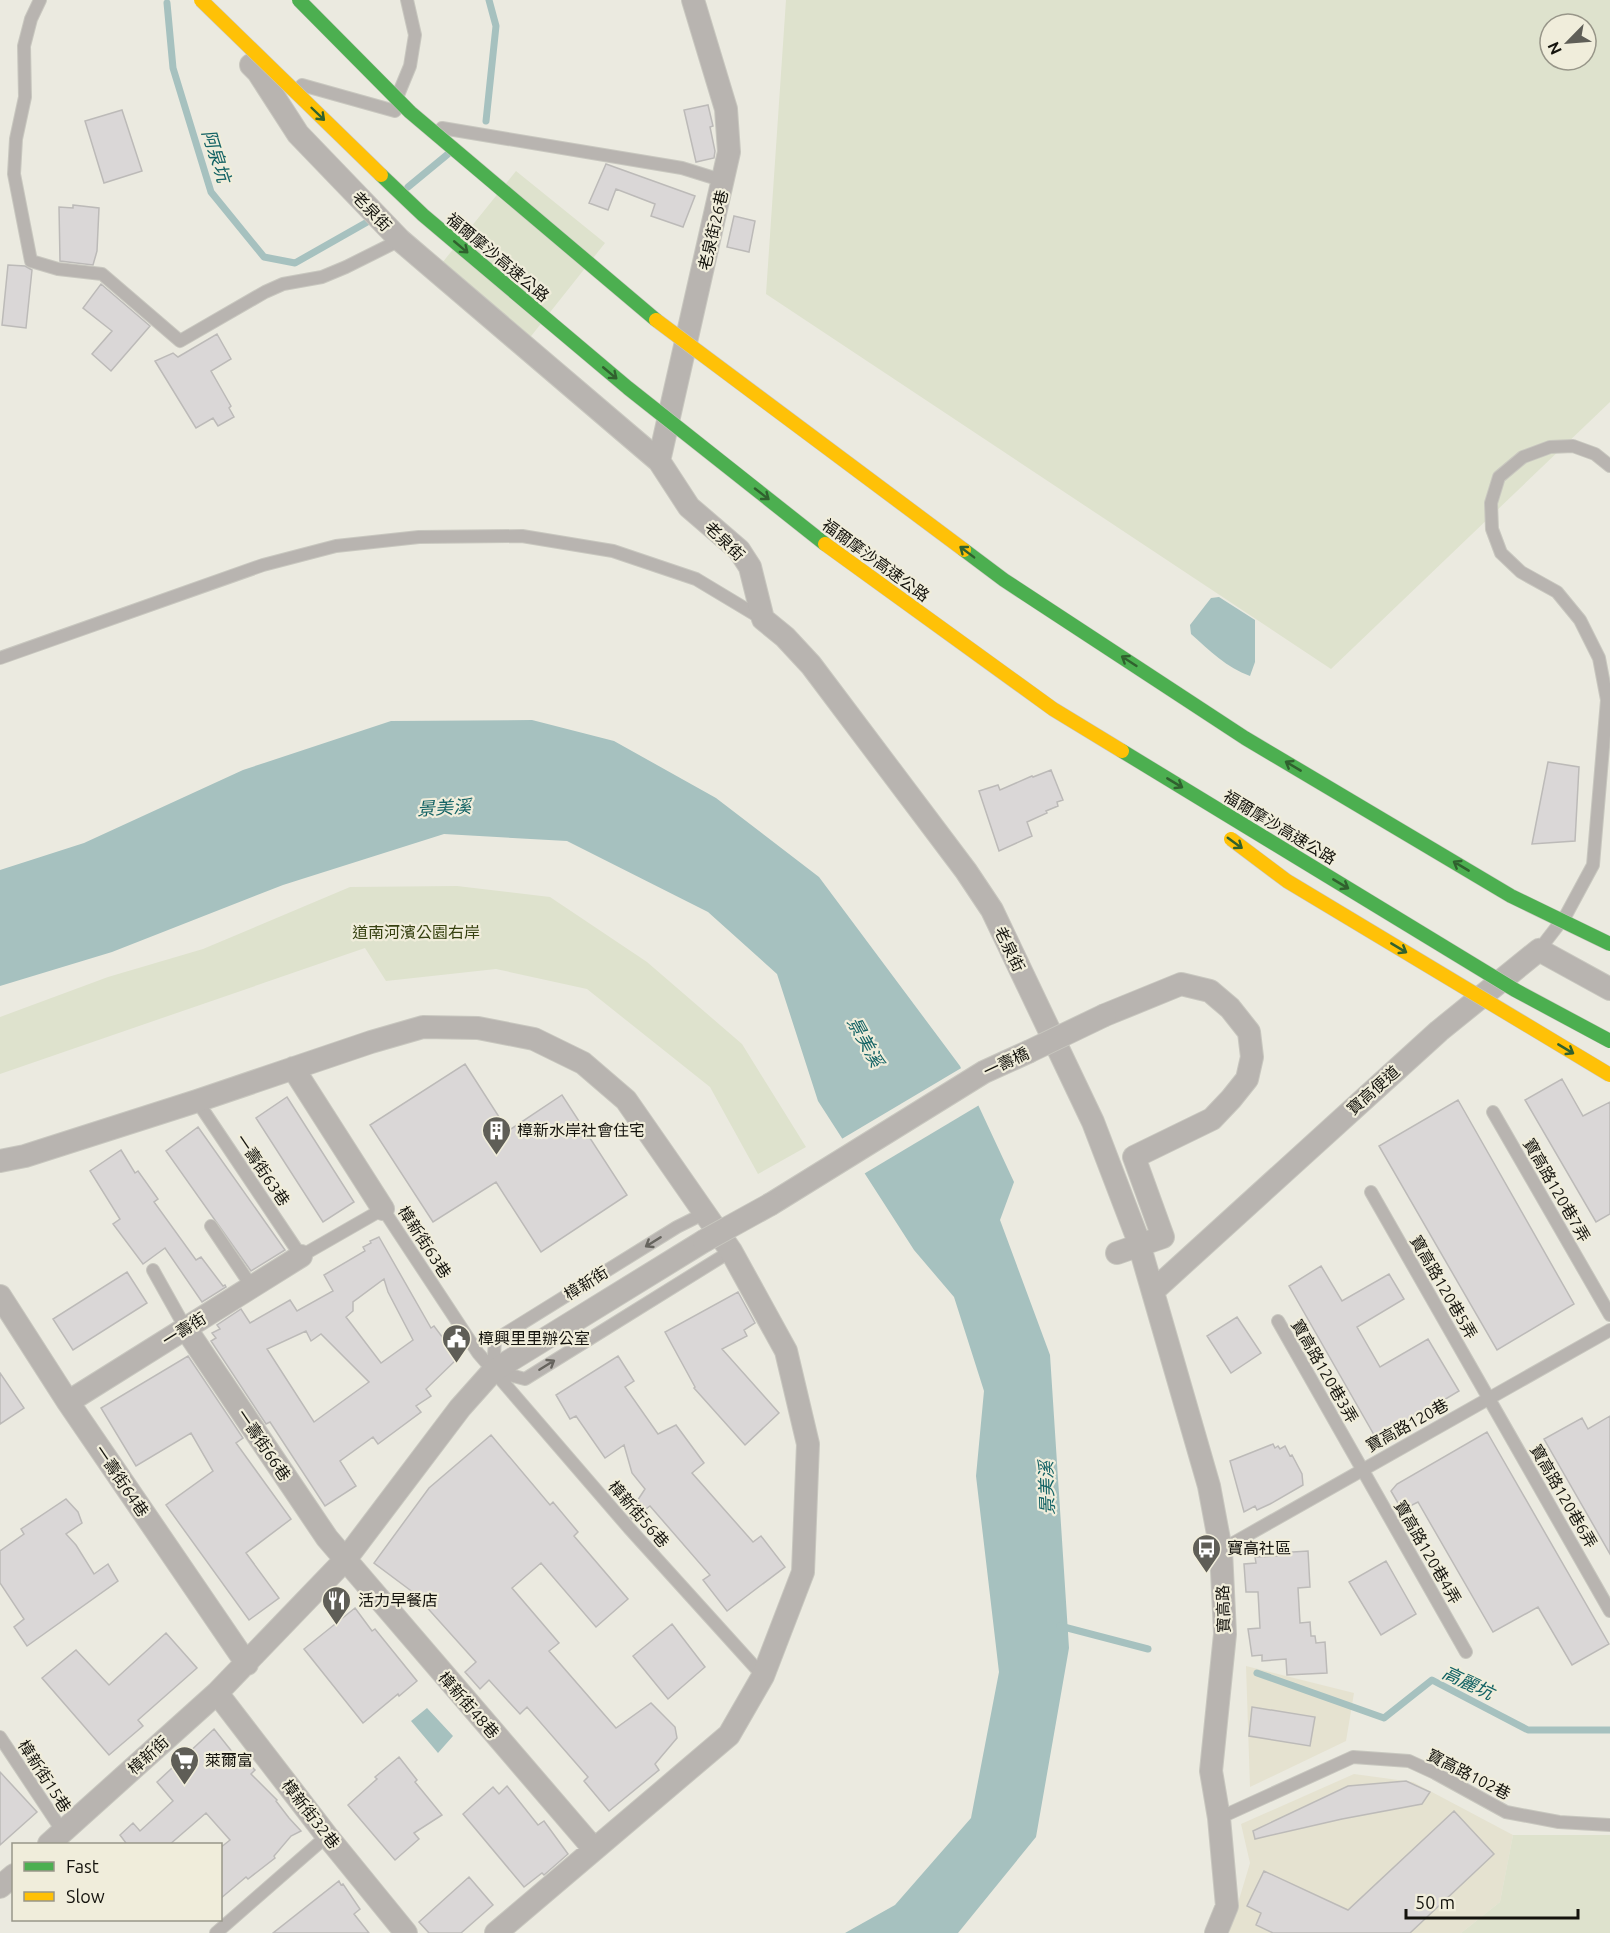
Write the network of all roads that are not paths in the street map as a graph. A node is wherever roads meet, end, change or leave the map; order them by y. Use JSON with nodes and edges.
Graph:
{"nodes":[{"id":1,"x":40,"y":0,"type":"edge"},
{"id":2,"x":188,"y":0,"type":"edge"},
{"id":3,"x":201,"y":0,"type":"edge"},
{"id":4,"x":299,"y":0,"type":"edge"},
{"id":5,"x":407,"y":0,"type":"edge"},
{"id":6,"x":693,"y":0,"type":"edge"},
{"id":7,"x":258,"y":72,"type":"junction"},
{"id":8,"x":392,"y":110,"type":"junction"},
{"id":9,"x":724,"y":181,"type":"junction"},
{"id":10,"x":400,"y":240,"type":"junction"},
{"id":11,"x":659,"y":461,"type":"junction"},
{"id":12,"x":1610,"y":466,"type":"edge"},
{"id":13,"x":763,"y":620,"type":"junction"},
{"id":14,"x":0,"y":658,"type":"edge"},
{"id":15,"x":1053,"y":709,"type":"junction"},
{"id":16,"x":1184,"y":805,"type":"dead end"},
{"id":17,"x":1221,"y":832,"type":"dead end"},
{"id":18,"x":1511,"y":896,"type":"junction"},
{"id":19,"x":1583,"y":915,"type":"dead end"},
{"id":20,"x":1610,"y":945,"type":"edge"},
{"id":21,"x":1539,"y":950,"type":"junction"},
{"id":22,"x":1610,"y":989,"type":"edge"},
{"id":23,"x":1610,"y":1041,"type":"edge"},
{"id":24,"x":293,"y":1068,"type":"junction"},
{"id":25,"x":1610,"y":1075,"type":"edge"},
{"id":26,"x":197,"y":1101,"type":"junction"},
{"id":27,"x":1493,"y":1112,"type":"dead end"},
{"id":28,"x":0,"y":1161,"type":"edge"},
{"id":29,"x":1371,"y":1192,"type":"dead end"},
{"id":30,"x":383,"y":1209,"type":"junction"},
{"id":31,"x":705,"y":1213,"type":"junction"},
{"id":32,"x":211,"y":1226,"type":"dead end"},
{"id":33,"x":1139,"y":1245,"type":"junction"},
{"id":34,"x":731,"y":1251,"type":"junction"},
{"id":35,"x":1117,"y":1253,"type":"dead end"},
{"id":36,"x":301,"y":1256,"type":"junction"},
{"id":37,"x":153,"y":1270,"type":"dead end"},
{"id":38,"x":252,"y":1287,"type":"junction"},
{"id":39,"x":1153,"y":1291,"type":"junction"},
{"id":40,"x":0,"y":1296,"type":"edge"},
{"id":41,"x":1610,"y":1315,"type":"edge"},
{"id":42,"x":1278,"y":1321,"type":"dead end"},
{"id":43,"x":186,"y":1329,"type":"junction"},
{"id":44,"x":1610,"y":1329,"type":"edge"},
{"id":45,"x":493,"y":1371,"type":"junction"},
{"id":46,"x":1489,"y":1398,"type":"junction"},
{"id":47,"x":68,"y":1402,"type":"junction"},
{"id":48,"x":1362,"y":1469,"type":"junction"},
{"id":49,"x":1221,"y":1550,"type":"junction"},
{"id":50,"x":345,"y":1560,"type":"junction"},
{"id":51,"x":1610,"y":1611,"type":"edge"},
{"id":52,"x":1466,"y":1652,"type":"dead end"},
{"id":53,"x":247,"y":1665,"type":"junction"},
{"id":54,"x":763,"y":1676,"type":"junction"},
{"id":55,"x":217,"y":1693,"type":"junction"},
{"id":56,"x":0,"y":1737,"type":"edge"},
{"id":57,"x":1219,"y":1818,"type":"junction"},
{"id":58,"x":1610,"y":1825,"type":"edge"},
{"id":59,"x":327,"y":1836,"type":"junction"},
{"id":60,"x":56,"y":1838,"type":"edge"},
{"id":61,"x":594,"y":1849,"type":"junction"},
{"id":62,"x":12,"y":1877,"type":"edge"},
{"id":63,"x":0,"y":1887,"type":"edge"},
{"id":64,"x":216,"y":1933,"type":"edge"},
{"id":65,"x":406,"y":1933,"type":"edge"},
{"id":66,"x":496,"y":1933,"type":"edge"},
{"id":67,"x":1216,"y":1933,"type":"edge"}],
"edges":[{"from":1,"to":10,"type":"lane"},
{"from":2,"to":7,"type":"street","name":"老泉街"},
{"from":3,"to":15,"type":"highway","name":"福爾摩沙高速公路","one_way":true,"bridge":true},
{"from":18,"to":4,"type":"highway","one_way":true,"bridge":true},
{"from":5,"to":8,"type":"lane"},
{"from":6,"to":9,"type":"street","name":"老泉街26巷"},
{"from":7,"to":8,"type":"lane"},
{"from":7,"to":10,"type":"street","name":"老泉街"},
{"from":8,"to":9,"type":"lane"},
{"from":9,"to":11,"type":"street","name":"老泉街26巷"},
{"from":10,"to":11,"type":"street","name":"老泉街"},
{"from":11,"to":13,"type":"street","name":"老泉街"},
{"from":12,"to":21,"type":"lane"},
{"from":13,"to":14,"type":"lane"},
{"from":13,"to":33,"type":"street","name":"老泉街"},
{"from":15,"to":16,"type":"highway","bridge":true},
{"from":15,"to":23,"type":"highway","name":"福爾摩沙高速公路","one_way":true,"bridge":true},
{"from":17,"to":25,"type":"highway","one_way":true,"bridge":true},
{"from":18,"to":19,"type":"highway","bridge":true},
{"from":18,"to":20,"type":"highway","bridge":true},
{"from":21,"to":22,"type":"street"},
{"from":21,"to":39,"type":"street","name":"寶高便道"},
{"from":24,"to":26,"type":"street"},
{"from":24,"to":30,"type":"street"},
{"from":24,"to":31,"type":"street"},
{"from":26,"to":28,"type":"street"},
{"from":26,"to":36,"type":"lane","name":"一壽街63巷"},
{"from":27,"to":41,"type":"lane","name":"寶高路120巷7弄"},
{"from":29,"to":46,"type":"lane","name":"寶高路120巷5弄"},
{"from":30,"to":36,"type":"lane","name":"樟新街63巷"},
{"from":30,"to":45,"type":"lane","name":"樟新街63巷"},
{"from":31,"to":34,"type":"street"},
{"from":31,"to":45,"type":"lane","name":"樟新街","one_way":true},
{"from":32,"to":38,"type":"lane"},
{"from":33,"to":35,"type":"street","name":"一壽橋"},
{"from":33,"to":39,"type":"street","name":"老泉街"},
{"from":33,"to":45,"type":"street","name":"一壽橋","bridge":true},
{"from":45,"to":34,"type":"lane","one_way":true},
{"from":34,"to":54,"type":"street"},
{"from":36,"to":38,"type":"street","name":"一壽街"},
{"from":37,"to":43,"type":"lane"},
{"from":38,"to":43,"type":"street","name":"一壽街"},
{"from":39,"to":49,"type":"street","name":"寶高路"},
{"from":40,"to":47,"type":"street","name":"一壽街64巷"},
{"from":42,"to":48,"type":"lane","name":"寶高路120巷3弄"},
{"from":43,"to":47,"type":"street","name":"一壽街"},
{"from":43,"to":50,"type":"street","name":"一壽街66巷"},
{"from":44,"to":46,"type":"lane","name":"寶高路120巷"},
{"from":45,"to":50,"type":"street"},
{"from":45,"to":54,"type":"lane","name":"樟新街56巷"},
{"from":46,"to":48,"type":"lane","name":"寶高路120巷"},
{"from":46,"to":51,"type":"lane","name":"寶高路120巷6弄"},
{"from":47,"to":53,"type":"street","name":"一壽街64巷"},
{"from":48,"to":49,"type":"lane","name":"寶高路120巷"},
{"from":48,"to":52,"type":"lane","name":"寶高路120巷4弄"},
{"from":49,"to":57,"type":"street","name":"寶高路"},
{"from":50,"to":53,"type":"street","name":"樟新街"},
{"from":50,"to":61,"type":"street","name":"樟新街48巷"},
{"from":53,"to":55,"type":"street","name":"樟新街"},
{"from":54,"to":61,"type":"street"},
{"from":55,"to":59,"type":"street","name":"樟新街32巷"},
{"from":55,"to":60,"type":"street","name":"樟新街"},
{"from":56,"to":60,"type":"lane","name":"樟新街15巷"},
{"from":57,"to":58,"type":"lane","name":"寶高路102巷"},
{"from":57,"to":67,"type":"street","name":"寶高路"},
{"from":59,"to":64,"type":"lane"},
{"from":59,"to":65,"type":"street","name":"樟新街32巷"},
{"from":61,"to":66,"type":"street"},
{"from":62,"to":63,"type":"street"}]}
